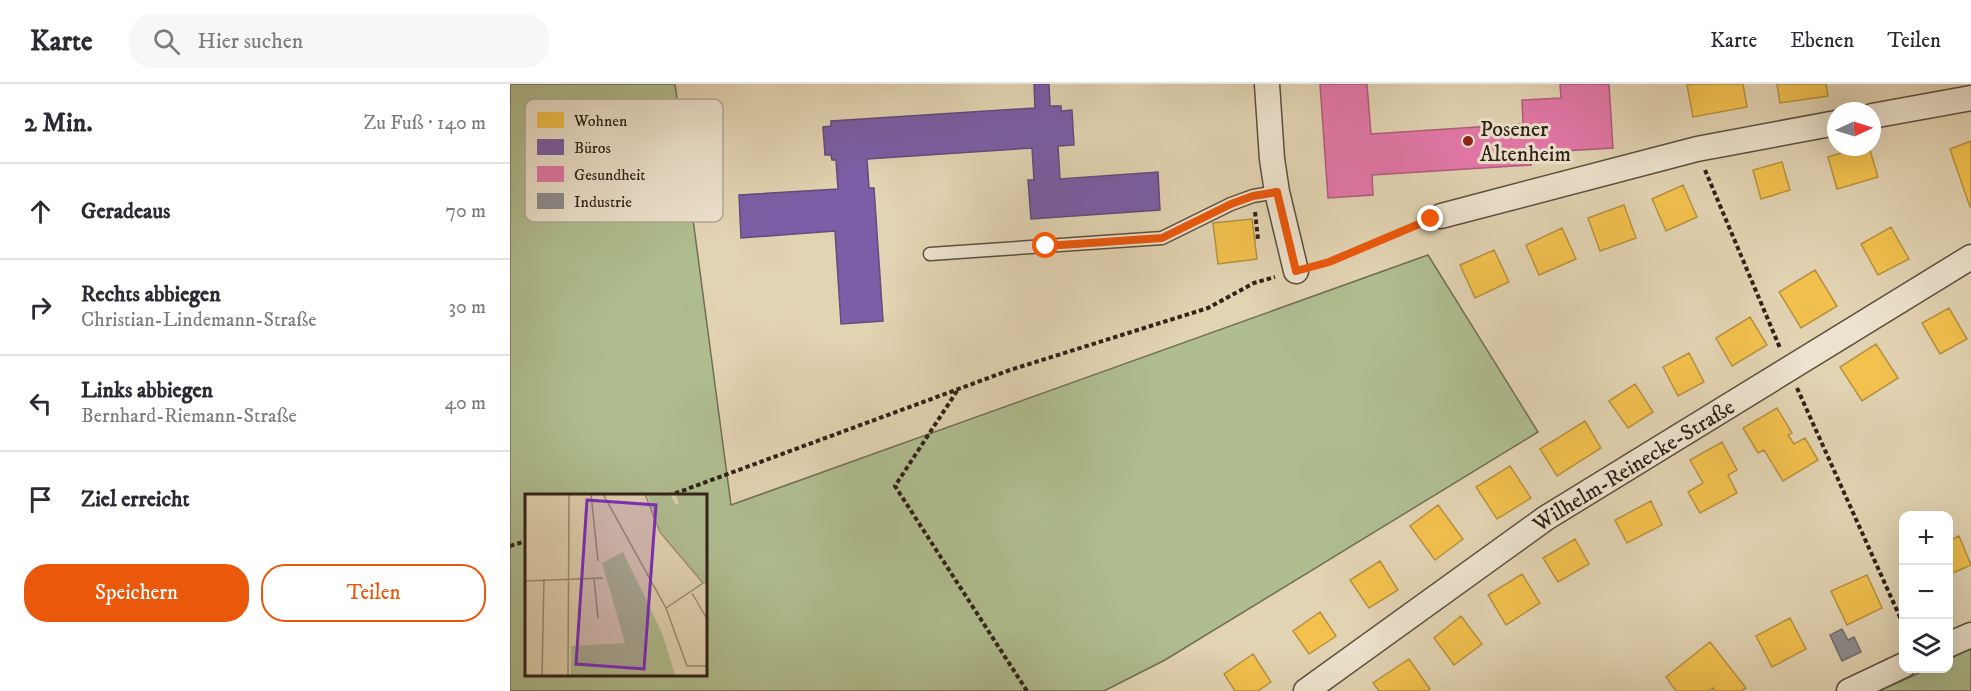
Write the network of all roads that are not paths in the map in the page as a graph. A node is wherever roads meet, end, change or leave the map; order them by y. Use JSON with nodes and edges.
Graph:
{"nodes":[{"id":1,"x":1267,"y":84,"type":"edge"},
{"id":2,"x":1971,"y":98,"type":"edge"},
{"id":3,"x":1881,"y":114,"type":"edge"},
{"id":4,"x":1827,"y":125,"type":"edge"},
{"id":5,"x":1277,"y":192,"type":"junction"},
{"id":6,"x":1441,"y":216,"type":"road end"},
{"id":7,"x":930,"y":254,"type":"dead end"},
{"id":8,"x":1971,"y":256,"type":"edge"},
{"id":9,"x":1296,"y":271,"type":"road end"},
{"id":10,"x":1971,"y":635,"type":"edge"},
{"id":11,"x":1953,"y":643,"type":"edge"},
{"id":12,"x":1899,"y":667,"type":"edge"},
{"id":13,"x":1306,"y":691,"type":"edge"},
{"id":14,"x":1849,"y":691,"type":"edge"}],
"edges":[{"from":1,"to":5,"type":"street"},
{"from":2,"to":3,"type":"street"},
{"from":4,"to":6,"type":"street"},
{"from":5,"to":7,"type":"lane"},
{"from":5,"to":9,"type":"street"},
{"from":8,"to":13,"type":"street","name":"Wilhelm-Reinecke-Straße"},
{"from":10,"to":11,"type":"street"},
{"from":12,"to":14,"type":"street"}]}
